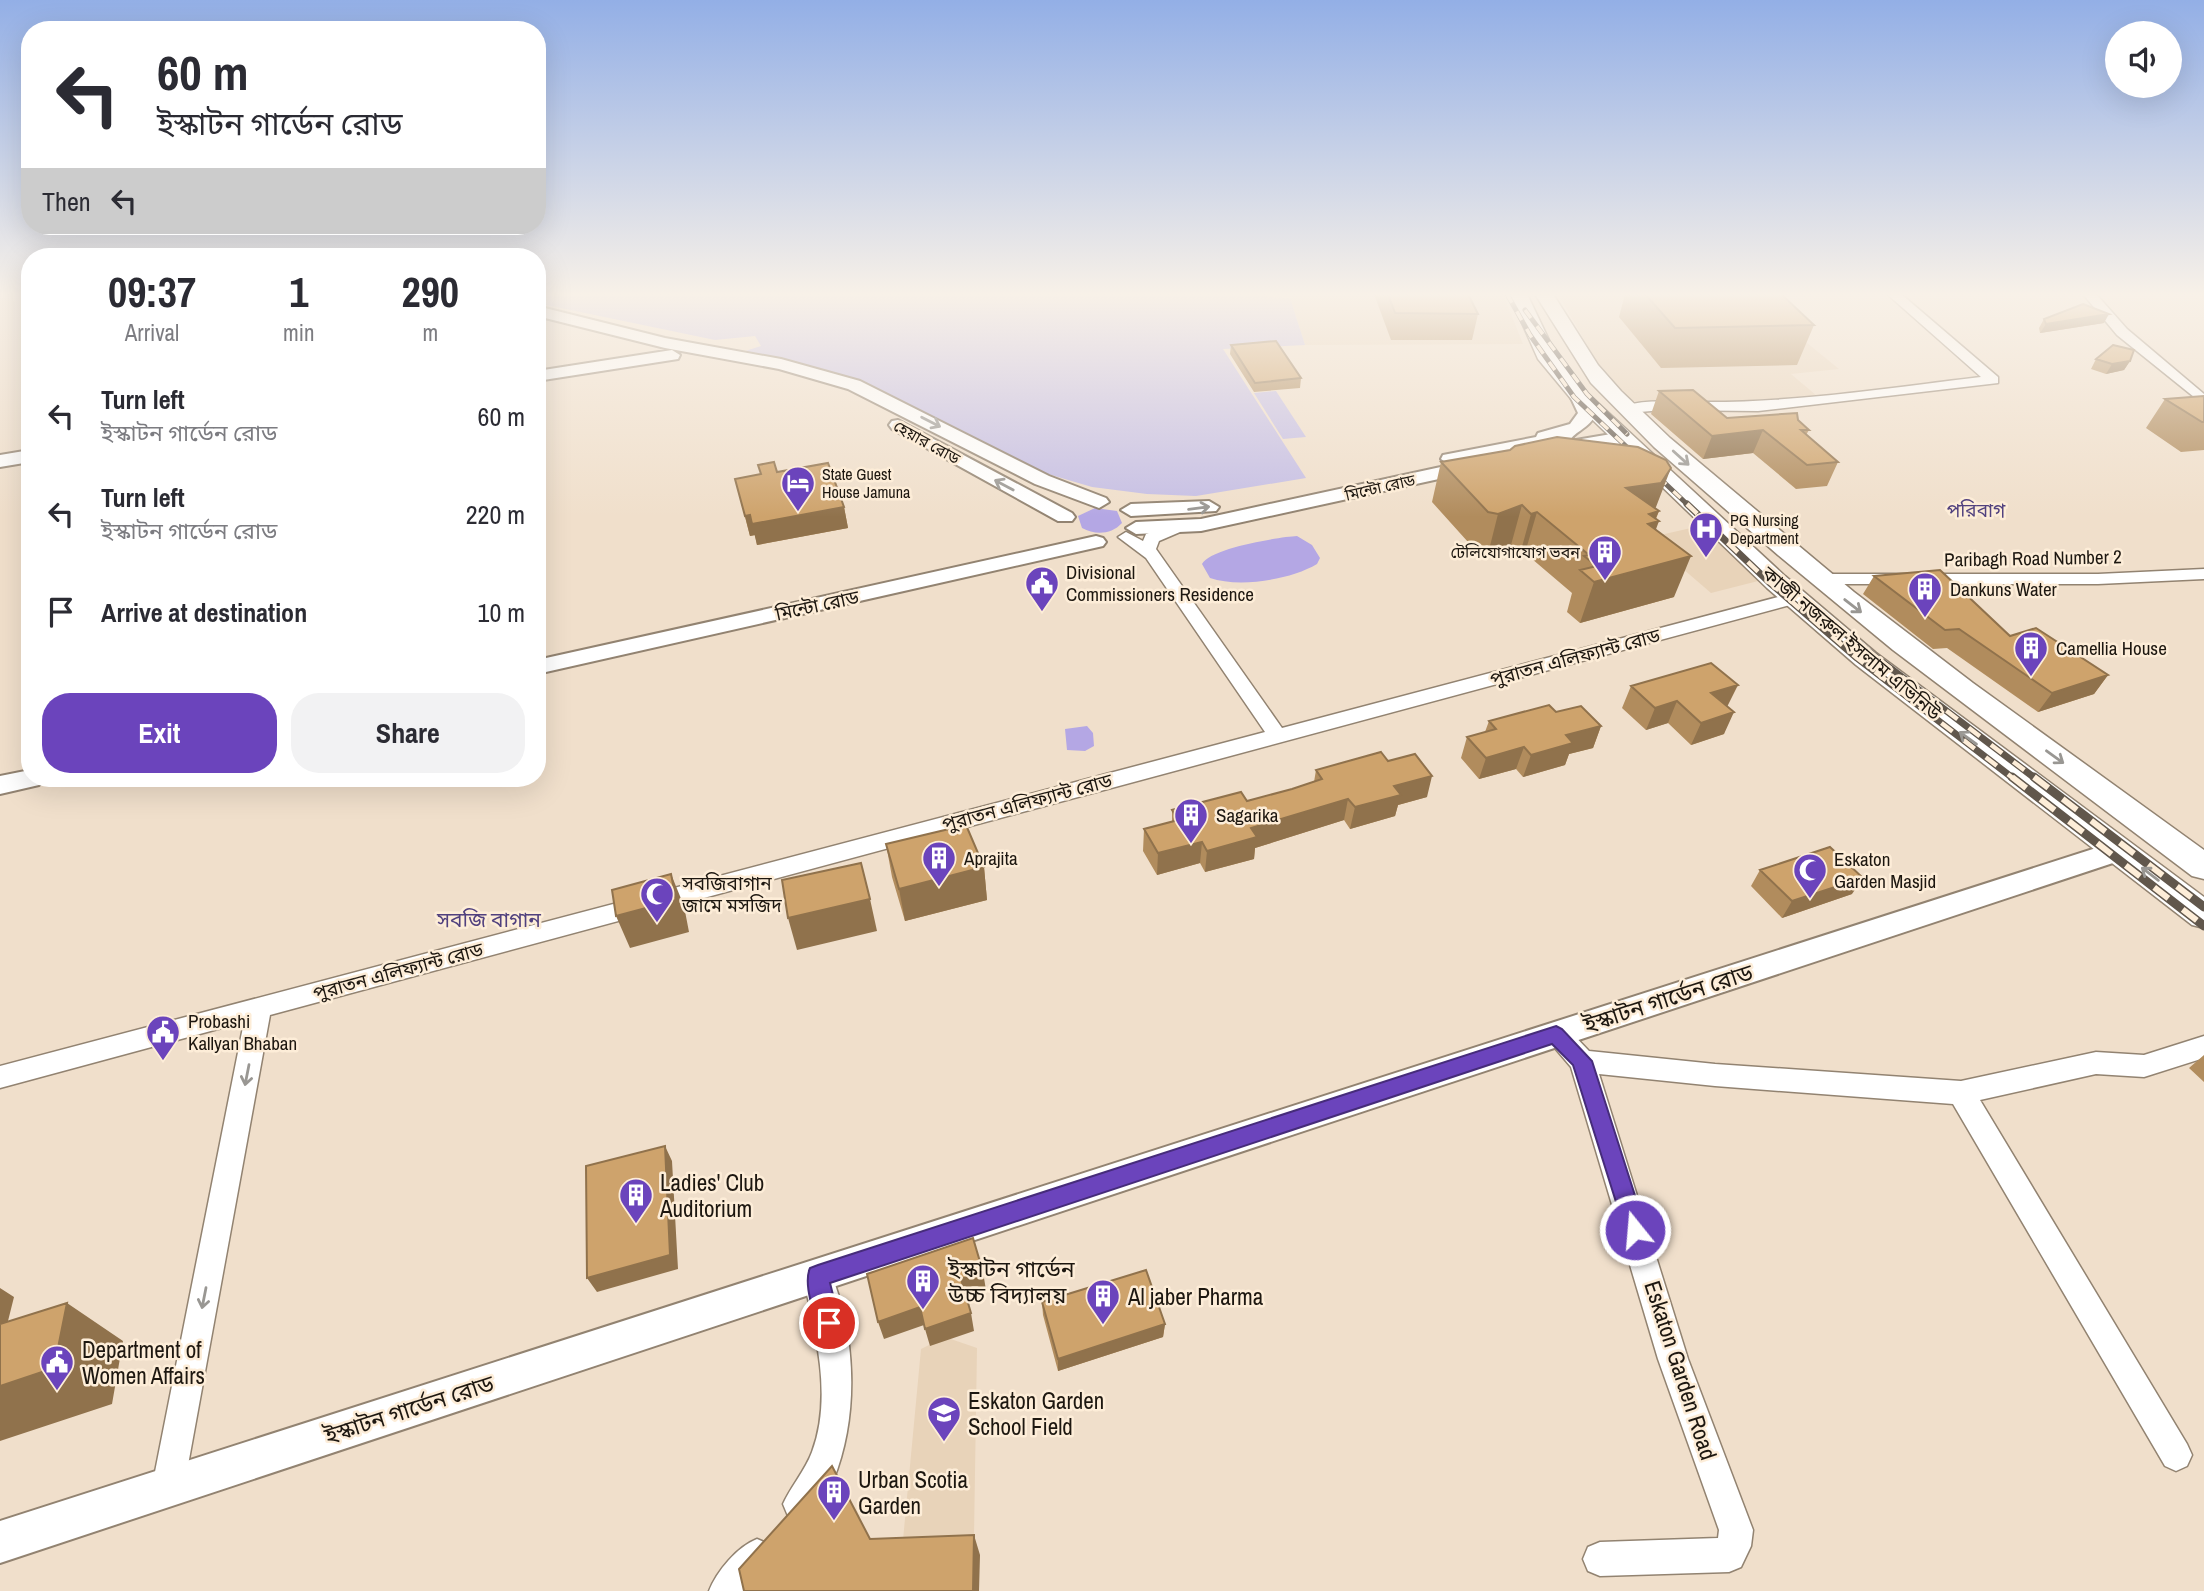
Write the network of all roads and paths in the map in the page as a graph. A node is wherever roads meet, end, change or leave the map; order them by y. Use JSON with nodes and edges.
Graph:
{"nodes":[{"id":1,"x":587,"y":368,"type":"edge"},
{"id":2,"x":732,"y":368,"type":"edge"},
{"id":3,"x":796,"y":368,"type":"edge"},
{"id":4,"x":1556,"y":368,"type":"edge"},
{"id":5,"x":1588,"y":368,"type":"edge"},
{"id":6,"x":1979,"y":368,"type":"edge"},
{"id":7,"x":2166,"y":368,"type":"edge"},
{"id":8,"x":2182,"y":368,"type":"edge"},
{"id":9,"x":546,"y":375,"type":"edge"},
{"id":10,"x":2204,"y":387,"type":"edge"},
{"id":11,"x":1579,"y":396,"type":"junction"},
{"id":12,"x":2204,"y":401,"type":"edge"},
{"id":13,"x":1619,"y":440,"type":"junction"},
{"id":14,"x":1509,"y":452,"type":"junction"},
{"id":15,"x":21,"y":458,"type":"edge"},
{"id":16,"x":0,"y":461,"type":"edge"},
{"id":17,"x":1099,"y":502,"type":"junction"},
{"id":18,"x":1067,"y":525,"type":"junction"},
{"id":19,"x":1131,"y":525,"type":"junction"},
{"id":20,"x":1174,"y":529,"type":"junction"},
{"id":21,"x":1096,"y":542,"type":"junction"},
{"id":22,"x":1147,"y":550,"type":"junction"},
{"id":23,"x":1055,"y":552,"type":"junction"},
{"id":24,"x":2200,"y":578,"type":"edge"},
{"id":25,"x":1820,"y":579,"type":"junction"},
{"id":26,"x":1796,"y":598,"type":"junction"},
{"id":27,"x":546,"y":665,"type":"edge"},
{"id":28,"x":1278,"y":736,"type":"junction"},
{"id":29,"x":21,"y":781,"type":"edge"},
{"id":30,"x":0,"y":785,"type":"edge"},
{"id":31,"x":2118,"y":851,"type":"junction"},
{"id":32,"x":2204,"y":867,"type":"edge"},
{"id":33,"x":2204,"y":915,"type":"edge"},
{"id":34,"x":260,"y":1007,"type":"junction"},
{"id":35,"x":1556,"y":1034,"type":"junction"},
{"id":36,"x":2204,"y":1046,"type":"edge"},
{"id":37,"x":1582,"y":1061,"type":"junction"},
{"id":38,"x":0,"y":1077,"type":"edge"},
{"id":39,"x":1961,"y":1093,"type":"junction"},
{"id":40,"x":818,"y":1276,"type":"junction"},
{"id":41,"x":2176,"y":1455,"type":"dead end"},
{"id":42,"x":168,"y":1487,"type":"junction"},
{"id":43,"x":0,"y":1542,"type":"edge"},
{"id":44,"x":1600,"y":1559,"type":"dead end"},
{"id":45,"x":726,"y":1591,"type":"edge"}],
"edges":[{"from":1,"to":9,"type":"main road"},
{"from":18,"to":2,"type":"main road","name":"হেয়ার রোড","one_way":true},
{"from":3,"to":17,"type":"main road","one_way":true},
{"from":4,"to":11,"type":"highway","name":"কাজী নজরুল ইসলাম এভিনিউ"},
{"from":5,"to":13,"type":"highway","name":"কাজী নজরুল ইসলাম এভিনিউ"},
{"from":6,"to":13,"type":"street"},
{"from":7,"to":12,"type":"street"},
{"from":8,"to":10,"type":"street"},
{"from":11,"to":13,"type":"highway","name":"কাজী নজরুল ইসলাম এভিনিউ"},
{"from":11,"to":14,"type":"main road"},
{"from":13,"to":14,"type":"main road","name":"মিন্টো রোড"},
{"from":13,"to":25,"type":"highway","name":"কাজী নজরুল ইসলাম এভিনিউ","one_way":true},
{"from":13,"to":26,"type":"highway","name":"কাজী নজরুল ইসলাম এভিনিউ"},
{"from":19,"to":14,"type":"main road","name":"মিন্টো রোড","one_way":true},
{"from":14,"to":20,"type":"main road","name":"মিন্টো রোড"},
{"from":15,"to":16,"type":"main road"},
{"from":17,"to":18,"type":"main road"},
{"from":17,"to":19,"type":"main road"},
{"from":18,"to":21,"type":"main road","name":"হেয়ার রোড"},
{"from":18,"to":23,"type":"main road"},
{"from":19,"to":20,"type":"main road","name":"মিন্টো রোড"},
{"from":19,"to":21,"type":"main road","name":"মিন্টো রোড"},
{"from":19,"to":22,"type":"street"},
{"from":20,"to":22,"type":"street"},
{"from":21,"to":23,"type":"main road","name":"মিন্টো রোড"},
{"from":22,"to":28,"type":"street"},
{"from":23,"to":27,"type":"main road","name":"মিন্টো রোড"},
{"from":24,"to":25,"type":"street","name":"Paribagh Road Number 2"},
{"from":25,"to":32,"type":"highway","name":"কাজী নজরুল ইসলাম এভিনিউ","one_way":true},
{"from":26,"to":28,"type":"street","name":"পুরাতন এলিফ্যান্ট রোড"},
{"from":31,"to":26,"type":"highway","name":"কাজী নজরুল ইসলাম এভিনিউ","one_way":true},
{"from":28,"to":34,"type":"street","name":"পুরাতন এলিফ্যান্ট রোড"},
{"from":29,"to":30,"type":"main road"},
{"from":33,"to":31,"type":"highway","name":"কাজী নজরুল ইসলাম এভিনিউ","one_way":true},
{"from":31,"to":35,"type":"main road","name":"ইস্কাটন গার্ডেন রোড"},
{"from":34,"to":38,"type":"street","name":"পুরাতন এলিফ্যান্ট রোড"},
{"from":34,"to":42,"type":"street","one_way":true},
{"from":35,"to":37,"type":"street","name":"Eskaton Garden Road"},
{"from":35,"to":40,"type":"main road","name":"ইস্কাটন গার্ডেন রোড"},
{"from":36,"to":39,"type":"street"},
{"from":37,"to":39,"type":"street"},
{"from":37,"to":44,"type":"street","name":"Eskaton Garden Road"},
{"from":39,"to":41,"type":"street"},
{"from":40,"to":42,"type":"main road","name":"ইস্কাটন গার্ডেন রোড"},
{"from":40,"to":45,"type":"street"},
{"from":42,"to":43,"type":"main road","name":"ইস্কাটন গার্ডেন রোড"}]}
